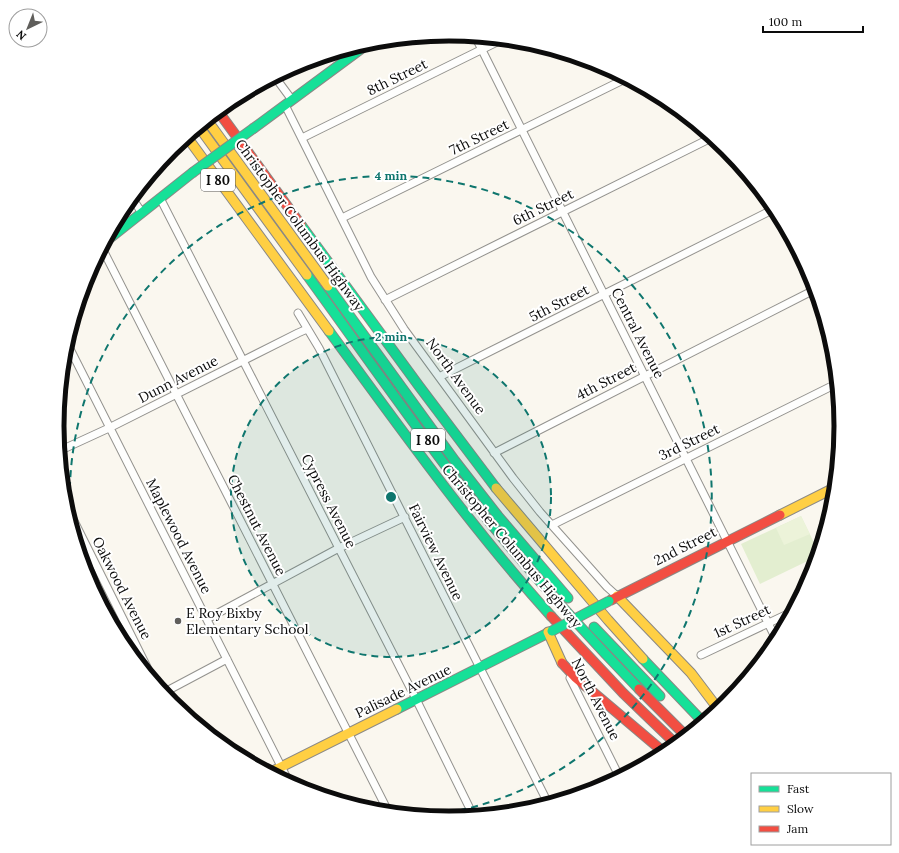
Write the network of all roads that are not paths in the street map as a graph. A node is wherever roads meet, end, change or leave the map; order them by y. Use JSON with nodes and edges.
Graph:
{"nodes":[{"id":1,"x":478,"y":42,"type":"edge"},
{"id":2,"x":494,"y":44,"type":"edge"},
{"id":3,"x":481,"y":50,"type":"junction"},
{"id":4,"x":345,"y":56,"type":"edge"},
{"id":5,"x":620,"y":81,"type":"edge"},
{"id":6,"x":277,"y":82,"type":"edge"},
{"id":7,"x":288,"y":103,"type":"junction"},
{"id":8,"x":222,"y":116,"type":"edge"},
{"id":9,"x":210,"y":125,"type":"edge"},
{"id":10,"x":522,"y":130,"type":"junction"},
{"id":11,"x":202,"y":131,"type":"edge"},
{"id":12,"x":302,"y":138,"type":"junction"},
{"id":13,"x":707,"y":140,"type":"edge"},
{"id":14,"x":190,"y":141,"type":"edge"},
{"id":15,"x":160,"y":198,"type":"junction"},
{"id":16,"x":136,"y":203,"type":"edge"},
{"id":17,"x":769,"y":211,"type":"edge"},
{"id":18,"x":142,"y":212,"type":"junction"},
{"id":19,"x":562,"y":212,"type":"junction"},
{"id":20,"x":342,"y":218,"type":"junction"},
{"id":21,"x":117,"y":232,"type":"edge"},
{"id":22,"x":105,"y":254,"type":"edge"},
{"id":23,"x":811,"y":292,"type":"edge"},
{"id":24,"x":604,"y":294,"type":"junction"},
{"id":25,"x":385,"y":300,"type":"junction"},
{"id":26,"x":298,"y":313,"type":"dead end"},
{"id":27,"x":308,"y":329,"type":"junction"},
{"id":28,"x":71,"y":351,"type":"edge"},
{"id":29,"x":243,"y":360,"type":"junction"},
{"id":30,"x":645,"y":376,"type":"junction"},
{"id":31,"x":439,"y":377,"type":"junction"},
{"id":32,"x":833,"y":386,"type":"edge"},
{"id":33,"x":176,"y":394,"type":"junction"},
{"id":34,"x":109,"y":428,"type":"junction"},
{"id":35,"x":65,"y":448,"type":"edge"},
{"id":36,"x":494,"y":453,"type":"junction"},
{"id":37,"x":686,"y":458,"type":"junction"},
{"id":38,"x":830,"y":490,"type":"edge"},
{"id":39,"x":404,"y":517,"type":"junction"},
{"id":40,"x":552,"y":525,"type":"junction"},
{"id":41,"x":79,"y":532,"type":"edge"},
{"id":42,"x":727,"y":541,"type":"junction"},
{"id":43,"x":339,"y":548,"type":"junction"},
{"id":44,"x":273,"y":584,"type":"junction"},
{"id":45,"x":613,"y":599,"type":"junction"},
{"id":46,"x":785,"y":615,"type":"edge"},
{"id":47,"x":207,"y":619,"type":"junction"},
{"id":48,"x":768,"y":623,"type":"junction"},
{"id":49,"x":550,"y":631,"type":"junction"},
{"id":50,"x":774,"y":634,"type":"edge"},
{"id":51,"x":701,"y":655,"type":"dead end"},
{"id":52,"x":227,"y":659,"type":"junction"},
{"id":53,"x":144,"y":660,"type":"edge"},
{"id":54,"x":562,"y":663,"type":"junction"},
{"id":55,"x":479,"y":668,"type":"junction"},
{"id":56,"x":169,"y":690,"type":"edge"},
{"id":57,"x":416,"y":699,"type":"junction"},
{"id":58,"x":668,"y":705,"type":"dead end"},
{"id":59,"x":716,"y":705,"type":"edge"},
{"id":60,"x":700,"y":720,"type":"edge"},
{"id":61,"x":349,"y":733,"type":"junction"},
{"id":62,"x":683,"y":733,"type":"edge"},
{"id":63,"x":672,"y":741,"type":"edge"},
{"id":64,"x":660,"y":749,"type":"edge"},
{"id":65,"x":281,"y":767,"type":"junction"},
{"id":66,"x":275,"y":770,"type":"edge"},
{"id":67,"x":618,"y":773,"type":"edge"},
{"id":68,"x":285,"y":775,"type":"edge"},
{"id":69,"x":547,"y":800,"type":"edge"},
{"id":70,"x":386,"y":807,"type":"edge"},
{"id":71,"x":471,"y":811,"type":"edge"}],
"edges":[{"from":1,"to":3,"type":"street","name":"Central Avenue"},
{"from":2,"to":3,"type":"street","name":"8th Street"},
{"from":3,"to":10,"type":"street","name":"Central Avenue"},
{"from":3,"to":12,"type":"street","name":"8th Street"},
{"from":4,"to":7,"type":"main road"},
{"from":5,"to":10,"type":"street","name":"7th Street"},
{"from":6,"to":7,"type":"street","name":"North Avenue"},
{"from":7,"to":12,"type":"street","name":"North Avenue"},
{"from":7,"to":15,"type":"main road","bridge":true},
{"from":8,"to":60,"type":"main road","name":"Christopher Columbus Highway","number":"I 80"},
{"from":9,"to":58,"type":"main road","name":"Christopher Columbus Highway","number":"I 80"},
{"from":10,"to":19,"type":"street","name":"Central Avenue"},
{"from":10,"to":20,"type":"street","name":"7th Street"},
{"from":11,"to":62,"type":"main road","name":"Christopher Columbus Highway","number":"I 80"},
{"from":12,"to":20,"type":"street","name":"North Avenue"},
{"from":13,"to":19,"type":"street","name":"6th Street"},
{"from":14,"to":63,"type":"main road","name":"Christopher Columbus Highway","number":"I 80"},
{"from":15,"to":18,"type":"main road"},
{"from":15,"to":29,"type":"street","name":"Cypress Avenue"},
{"from":16,"to":18,"type":"street"},
{"from":17,"to":24,"type":"street","name":"5th Street"},
{"from":18,"to":21,"type":"main road"},
{"from":19,"to":24,"type":"street","name":"Central Avenue"},
{"from":19,"to":25,"type":"street","name":"6th Street"},
{"from":20,"to":25,"type":"street","name":"North Avenue"},
{"from":22,"to":33,"type":"street","name":"Chestnut Avenue"},
{"from":23,"to":30,"type":"street","name":"4th Street"},
{"from":24,"to":30,"type":"street","name":"Central Avenue"},
{"from":24,"to":31,"type":"street","name":"5th Street"},
{"from":25,"to":31,"type":"street","name":"North Avenue"},
{"from":26,"to":27,"type":"street","name":"Fairview Avenue"},
{"from":27,"to":29,"type":"street","name":"Dunn Avenue"},
{"from":27,"to":39,"type":"street","name":"Fairview Avenue"},
{"from":28,"to":34,"type":"street","name":"Maplewood Avenue"},
{"from":29,"to":33,"type":"street","name":"Dunn Avenue"},
{"from":29,"to":43,"type":"street","name":"Cypress Avenue"},
{"from":30,"to":36,"type":"street","name":"4th Street"},
{"from":30,"to":37,"type":"street","name":"Central Avenue"},
{"from":31,"to":36,"type":"street","name":"North Avenue"},
{"from":32,"to":37,"type":"street","name":"3rd Street"},
{"from":33,"to":34,"type":"street","name":"Dunn Avenue"},
{"from":33,"to":44,"type":"street","name":"Chestnut Avenue"},
{"from":34,"to":35,"type":"street","name":"Dunn Avenue"},
{"from":34,"to":47,"type":"street","name":"Maplewood Avenue"},
{"from":36,"to":40,"type":"street","name":"North Avenue"},
{"from":37,"to":40,"type":"street","name":"3rd Street"},
{"from":37,"to":42,"type":"street","name":"Central Avenue"},
{"from":38,"to":42,"type":"main road","name":"2nd Street"},
{"from":39,"to":43,"type":"street"},
{"from":39,"to":55,"type":"street","name":"Fairview Avenue"},
{"from":40,"to":45,"type":"street","name":"North Avenue"},
{"from":41,"to":53,"type":"street","name":"Oakwood Avenue"},
{"from":42,"to":45,"type":"main road","name":"2nd Street"},
{"from":42,"to":48,"type":"street","name":"Central Avenue"},
{"from":43,"to":44,"type":"street"},
{"from":43,"to":57,"type":"street","name":"Cypress Avenue"},
{"from":44,"to":47,"type":"street"},
{"from":44,"to":61,"type":"street","name":"Chestnut Avenue"},
{"from":45,"to":49,"type":"main road","name":"2nd Street","bridge":true},
{"from":45,"to":59,"type":"main road"},
{"from":46,"to":48,"type":"street","name":"1st Street"},
{"from":47,"to":52,"type":"street","name":"Maplewood Avenue"},
{"from":48,"to":50,"type":"street","name":"Central Avenue"},
{"from":48,"to":51,"type":"street","name":"1st Street"},
{"from":49,"to":54,"type":"main road","name":"North Avenue"},
{"from":49,"to":55,"type":"main road","name":"Palisade Avenue"},
{"from":52,"to":56,"type":"street"},
{"from":52,"to":65,"type":"street","name":"Maplewood Avenue"},
{"from":54,"to":64,"type":"main road"},
{"from":54,"to":67,"type":"street","name":"North Avenue"},
{"from":55,"to":57,"type":"main road","name":"Palisade Avenue"},
{"from":55,"to":69,"type":"street","name":"Fairview Avenue"},
{"from":57,"to":61,"type":"main road","name":"Palisade Avenue"},
{"from":57,"to":71,"type":"street","name":"Cypress Avenue"},
{"from":61,"to":65,"type":"main road","name":"Palisade Avenue"},
{"from":61,"to":70,"type":"street","name":"Chestnut Avenue"},
{"from":65,"to":66,"type":"main road","name":"Palisade Avenue"},
{"from":65,"to":68,"type":"street","name":"Maplewood Avenue"}]}
